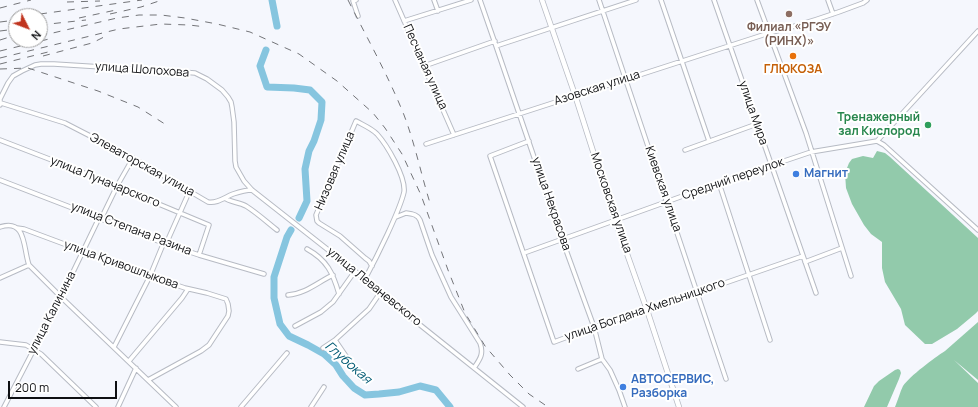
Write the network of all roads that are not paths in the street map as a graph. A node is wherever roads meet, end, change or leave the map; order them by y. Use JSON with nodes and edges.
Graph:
{"nodes":[{"id":1,"x":395,"y":0,"type":"edge"},
{"id":2,"x":434,"y":0,"type":"edge"},
{"id":3,"x":471,"y":0,"type":"edge"},
{"id":4,"x":480,"y":0,"type":"edge"},
{"id":5,"x":542,"y":0,"type":"edge"},
{"id":6,"x":599,"y":0,"type":"edge"},
{"id":7,"x":636,"y":0,"type":"edge"},
{"id":8,"x":661,"y":0,"type":"edge"},
{"id":9,"x":714,"y":0,"type":"edge"},
{"id":10,"x":758,"y":0,"type":"edge"},
{"id":11,"x":828,"y":0,"type":"edge"},
{"id":12,"x":867,"y":0,"type":"edge"},
{"id":13,"x":354,"y":1,"type":"edge"},
{"id":14,"x":438,"y":11,"type":"junction"},
{"id":15,"x":602,"y":11,"type":"junction"},
{"id":16,"x":833,"y":14,"type":"junction"},
{"id":17,"x":358,"y":16,"type":"dead end"},
{"id":18,"x":404,"y":21,"type":"junction"},
{"id":19,"x":551,"y":27,"type":"junction"},
{"id":20,"x":978,"y":31,"type":"edge"},
{"id":21,"x":769,"y":33,"type":"junction"},
{"id":22,"x":495,"y":41,"type":"junction"},
{"id":23,"x":496,"y":46,"type":"junction"},
{"id":24,"x":730,"y":46,"type":"junction"},
{"id":25,"x":682,"y":61,"type":"junction"},
{"id":26,"x":424,"y":66,"type":"junction"},
{"id":27,"x":626,"y":79,"type":"junction"},
{"id":28,"x":575,"y":95,"type":"junction"},
{"id":29,"x":0,"y":101,"type":"edge"},
{"id":30,"x":520,"y":114,"type":"junction"},
{"id":31,"x":757,"y":124,"type":"junction"},
{"id":32,"x":454,"y":135,"type":"junction"},
{"id":33,"x":0,"y":140,"type":"edge"},
{"id":34,"x":529,"y":141,"type":"junction"},
{"id":35,"x":709,"y":141,"type":"junction"},
{"id":36,"x":877,"y":141,"type":"junction"},
{"id":37,"x":426,"y":144,"type":"dead end"},
{"id":38,"x":685,"y":150,"type":"dead end"},
{"id":39,"x":811,"y":152,"type":"junction"},
{"id":40,"x":133,"y":158,"type":"junction"},
{"id":41,"x":234,"y":161,"type":"joint"},
{"id":42,"x":771,"y":165,"type":"junction"},
{"id":43,"x":0,"y":180,"type":"edge"},
{"id":44,"x":719,"y":183,"type":"junction"},
{"id":45,"x":117,"y":186,"type":"junction"},
{"id":46,"x":190,"y":190,"type":"junction"},
{"id":47,"x":252,"y":190,"type":"junction"},
{"id":48,"x":225,"y":198,"type":"junction"},
{"id":49,"x":667,"y":202,"type":"junction"},
{"id":50,"x":179,"y":212,"type":"junction"},
{"id":51,"x":396,"y":217,"type":"junction"},
{"id":52,"x":100,"y":218,"type":"junction"},
{"id":53,"x":615,"y":220,"type":"junction"},
{"id":54,"x":317,"y":221,"type":"joint"},
{"id":55,"x":0,"y":227,"type":"edge"},
{"id":56,"x":17,"y":228,"type":"junction"},
{"id":57,"x":277,"y":230,"type":"dead end"},
{"id":58,"x":978,"y":230,"type":"edge"},
{"id":59,"x":562,"y":239,"type":"junction"},
{"id":60,"x":165,"y":243,"type":"junction"},
{"id":61,"x":842,"y":248,"type":"junction"},
{"id":62,"x":307,"y":249,"type":"dead end"},
{"id":63,"x":84,"y":251,"type":"junction"},
{"id":64,"x":524,"y":253,"type":"junction"},
{"id":65,"x":199,"y":255,"type":"junction"},
{"id":66,"x":803,"y":256,"type":"junction"},
{"id":67,"x":805,"y":262,"type":"junction"},
{"id":68,"x":29,"y":265,"type":"junction"},
{"id":69,"x":372,"y":266,"type":"junction"},
{"id":70,"x":355,"y":271,"type":"junction"},
{"id":71,"x":264,"y":274,"type":"dead end"},
{"id":72,"x":333,"y":275,"type":"junction"},
{"id":73,"x":749,"y":275,"type":"junction"},
{"id":74,"x":150,"y":276,"type":"junction"},
{"id":75,"x":851,"y":276,"type":"dead end"},
{"id":76,"x":0,"y":278,"type":"edge"},
{"id":77,"x":365,"y":279,"type":"junction"},
{"id":78,"x":188,"y":289,"type":"junction"},
{"id":79,"x":380,"y":292,"type":"junction"},
{"id":80,"x":697,"y":293,"type":"junction"},
{"id":81,"x":339,"y":294,"type":"junction"},
{"id":82,"x":816,"y":294,"type":"dead end"},
{"id":83,"x":288,"y":295,"type":"dead end"},
{"id":84,"x":61,"y":297,"type":"junction"},
{"id":85,"x":647,"y":310,"type":"junction"},
{"id":86,"x":295,"y":326,"type":"dead end"},
{"id":87,"x":594,"y":327,"type":"junction"},
{"id":88,"x":335,"y":340,"type":"junction"},
{"id":89,"x":770,"y":340,"type":"dead end"},
{"id":90,"x":0,"y":342,"type":"edge"},
{"id":91,"x":114,"y":347,"type":"junction"},
{"id":92,"x":323,"y":348,"type":"dead end"},
{"id":93,"x":33,"y":350,"type":"junction"},
{"id":94,"x":287,"y":353,"type":"dead end"},
{"id":95,"x":602,"y":359,"type":"junction"},
{"id":96,"x":129,"y":361,"type":"junction"},
{"id":97,"x":136,"y":368,"type":"junction"},
{"id":98,"x":474,"y":368,"type":"junction"},
{"id":99,"x":578,"y":369,"type":"dead end"},
{"id":100,"x":361,"y":378,"type":"dead end"},
{"id":101,"x":726,"y":379,"type":"dead end"},
{"id":102,"x":148,"y":380,"type":"junction"},
{"id":103,"x":324,"y":387,"type":"dead end"},
{"id":104,"x":5,"y":407,"type":"edge"},
{"id":105,"x":96,"y":407,"type":"edge"},
{"id":106,"x":118,"y":407,"type":"edge"},
{"id":107,"x":176,"y":407,"type":"edge"},
{"id":108,"x":241,"y":407,"type":"edge"},
{"id":109,"x":311,"y":407,"type":"edge"},
{"id":110,"x":523,"y":407,"type":"edge"},
{"id":111,"x":625,"y":407,"type":"edge"},
{"id":112,"x":679,"y":407,"type":"edge"}],
"edges":[{"from":1,"to":18,"type":"street","name":"Песчаная улица"},
{"from":2,"to":14,"type":"street"},
{"from":3,"to":14,"type":"street"},
{"from":4,"to":22,"type":"street","name":"улица Некрасова"},
{"from":5,"to":19,"type":"main road","name":"Московская улица"},
{"from":6,"to":15,"type":"street","name":"Киевская улица"},
{"from":7,"to":15,"type":"street"},
{"from":8,"to":25,"type":"street"},
{"from":9,"to":24,"type":"street","name":"улица Мира"},
{"from":10,"to":21,"type":"street"},
{"from":11,"to":16,"type":"street"},
{"from":12,"to":16,"type":"street","name":"Азовская улица"},
{"from":13,"to":17,"type":"street"},
{"from":14,"to":18,"type":"street"},
{"from":15,"to":19,"type":"street"},
{"from":15,"to":27,"type":"street","name":"Киевская улица"},
{"from":16,"to":21,"type":"street","name":"Азовская улица"},
{"from":18,"to":26,"type":"street","name":"Песчаная улица"},
{"from":19,"to":23,"type":"street"},
{"from":19,"to":28,"type":"main road","name":"Московская улица"},
{"from":20,"to":36,"type":"street"},
{"from":21,"to":24,"type":"street","name":"Азовская улица"},
{"from":21,"to":39,"type":"street"},
{"from":22,"to":23,"type":"street","name":"улица Некрасова"},
{"from":22,"to":26,"type":"street"},
{"from":23,"to":30,"type":"street","name":"улица Некрасова"},
{"from":24,"to":25,"type":"street","name":"Азовская улица"},
{"from":24,"to":31,"type":"street","name":"улица Мира"},
{"from":25,"to":27,"type":"street","name":"Азовская улица"},
{"from":25,"to":35,"type":"street"},
{"from":26,"to":32,"type":"street","name":"Песчаная улица"},
{"from":27,"to":28,"type":"street","name":"Азовская улица"},
{"from":27,"to":49,"type":"street","name":"Киевская улица"},
{"from":28,"to":30,"type":"street","name":"Азовская улица"},
{"from":28,"to":53,"type":"main road","name":"Московская улица"},
{"from":29,"to":40,"type":"street","name":"Элеваторская улица"},
{"from":29,"to":41,"type":"street","name":"улица Шолохова"},
{"from":30,"to":32,"type":"street","name":"Азовская улица"},
{"from":30,"to":34,"type":"street","name":"улица Некрасова"},
{"from":31,"to":35,"type":"street"},
{"from":31,"to":42,"type":"street","name":"улица Мира"},
{"from":32,"to":37,"type":"street","name":"Азовская улица"},
{"from":33,"to":45,"type":"street","name":"улица Луначарского"},
{"from":34,"to":59,"type":"street","name":"улица Некрасова"},
{"from":34,"to":64,"type":"street","name":"улица Богдана Хмельницкого"},
{"from":35,"to":38,"type":"street"},
{"from":36,"to":39,"type":"street","name":"Средний переулок"},
{"from":36,"to":58,"type":"street"},
{"from":39,"to":42,"type":"street","name":"Средний переулок"},
{"from":39,"to":61,"type":"street"},
{"from":40,"to":45,"type":"street","name":"улица Калинина"},
{"from":40,"to":46,"type":"street","name":"Элеваторская улица"},
{"from":41,"to":47,"type":"street","name":"улица Леваневского"},
{"from":42,"to":44,"type":"street","name":"Средний переулок"},
{"from":42,"to":66,"type":"street","name":"улица Мира"},
{"from":43,"to":52,"type":"street","name":"улица Степана Разина"},
{"from":44,"to":49,"type":"street","name":"Средний переулок"},
{"from":44,"to":73,"type":"street"},
{"from":45,"to":50,"type":"street","name":"улица Луначарского"},
{"from":45,"to":52,"type":"street","name":"улица Калинина"},
{"from":46,"to":48,"type":"street","name":"Элеваторская улица"},
{"from":46,"to":50,"type":"street"},
{"from":47,"to":48,"type":"street"},
{"from":47,"to":70,"type":"street","name":"улица Леваневского"},
{"from":48,"to":57,"type":"street","name":"Элеваторская улица"},
{"from":49,"to":53,"type":"street","name":"Средний переулок"},
{"from":49,"to":80,"type":"street","name":"Киевская улица"},
{"from":50,"to":60,"type":"street"},
{"from":50,"to":65,"type":"street","name":"улица Луначарского"},
{"from":51,"to":54,"type":"street","name":"Низовая улица"},
{"from":51,"to":69,"type":"street"},
{"from":51,"to":98,"type":"street"},
{"from":52,"to":60,"type":"street","name":"улица Степана Разина"},
{"from":52,"to":63,"type":"street","name":"улица Калинина"},
{"from":53,"to":59,"type":"street","name":"Средний переулок"},
{"from":53,"to":85,"type":"main road","name":"Московская улица"},
{"from":54,"to":69,"type":"street","name":"улица Леваневского"},
{"from":55,"to":56,"type":"street","name":"улица Кривошлыкова"},
{"from":56,"to":63,"type":"street","name":"улица Кривошлыкова"},
{"from":56,"to":68,"type":"street"},
{"from":59,"to":64,"type":"street","name":"Средний переулок"},
{"from":59,"to":87,"type":"street","name":"улица Некрасова"},
{"from":60,"to":65,"type":"street","name":"улица Степана Разина"},
{"from":60,"to":74,"type":"street"},
{"from":61,"to":67,"type":"street"},
{"from":61,"to":75,"type":"street"},
{"from":62,"to":72,"type":"street","name":"улица Леваневского"},
{"from":63,"to":74,"type":"street","name":"улица Кривошлыкова"},
{"from":63,"to":84,"type":"street","name":"улица Калинина"},
{"from":64,"to":87,"type":"street","name":"улица Богдана Хмельницкого"},
{"from":65,"to":71,"type":"street","name":"улица Степана Разина"},
{"from":66,"to":67,"type":"street","name":"улица Мира"},
{"from":66,"to":73,"type":"street","name":"улица Богдана Хмельницкого"},
{"from":67,"to":82,"type":"street","name":"улица Мира"},
{"from":68,"to":76,"type":"street"},
{"from":68,"to":84,"type":"street"},
{"from":69,"to":77,"type":"street"},
{"from":70,"to":77,"type":"street","name":"улица Леваневского"},
{"from":70,"to":81,"type":"street"},
{"from":72,"to":81,"type":"street","name":"улица Леваневского"},
{"from":72,"to":83,"type":"street"},
{"from":73,"to":80,"type":"street","name":"улица Богдана Хмельницкого"},
{"from":73,"to":89,"type":"street"},
{"from":74,"to":78,"type":"street","name":"улица Кривошлыкова"},
{"from":74,"to":91,"type":"street"},
{"from":77,"to":79,"type":"street","name":"улица Леваневского"},
{"from":78,"to":96,"type":"street"},
{"from":78,"to":102,"type":"street","name":"улица Кривошлыкова"},
{"from":79,"to":88,"type":"street"},
{"from":79,"to":98,"type":"street","name":"улица Леваневского"},
{"from":80,"to":85,"type":"street","name":"улица Богдана Хмельницкого"},
{"from":80,"to":101,"type":"street","name":"Киевская улица"},
{"from":81,"to":86,"type":"street"},
{"from":84,"to":91,"type":"street"},
{"from":84,"to":93,"type":"street","name":"улица Калинина"},
{"from":85,"to":87,"type":"street","name":"улица Богдана Хмельницкого"},
{"from":85,"to":112,"type":"main road","name":"Московская улица"},
{"from":87,"to":95,"type":"street","name":"улица Некрасова"},
{"from":88,"to":92,"type":"street"},
{"from":88,"to":100,"type":"street"},
{"from":90,"to":93,"type":"street"},
{"from":91,"to":96,"type":"street"},
{"from":93,"to":104,"type":"street","name":"улица Калинина"},
{"from":93,"to":105,"type":"street"},
{"from":94,"to":108,"type":"street"},
{"from":95,"to":99,"type":"street"},
{"from":95,"to":111,"type":"street","name":"улица Некрасова"},
{"from":96,"to":97,"type":"street"},
{"from":97,"to":102,"type":"street"},
{"from":97,"to":106,"type":"street"},
{"from":98,"to":110,"type":"street","name":"улица Леваневского"},
{"from":102,"to":107,"type":"street"},
{"from":103,"to":109,"type":"street"}]}
